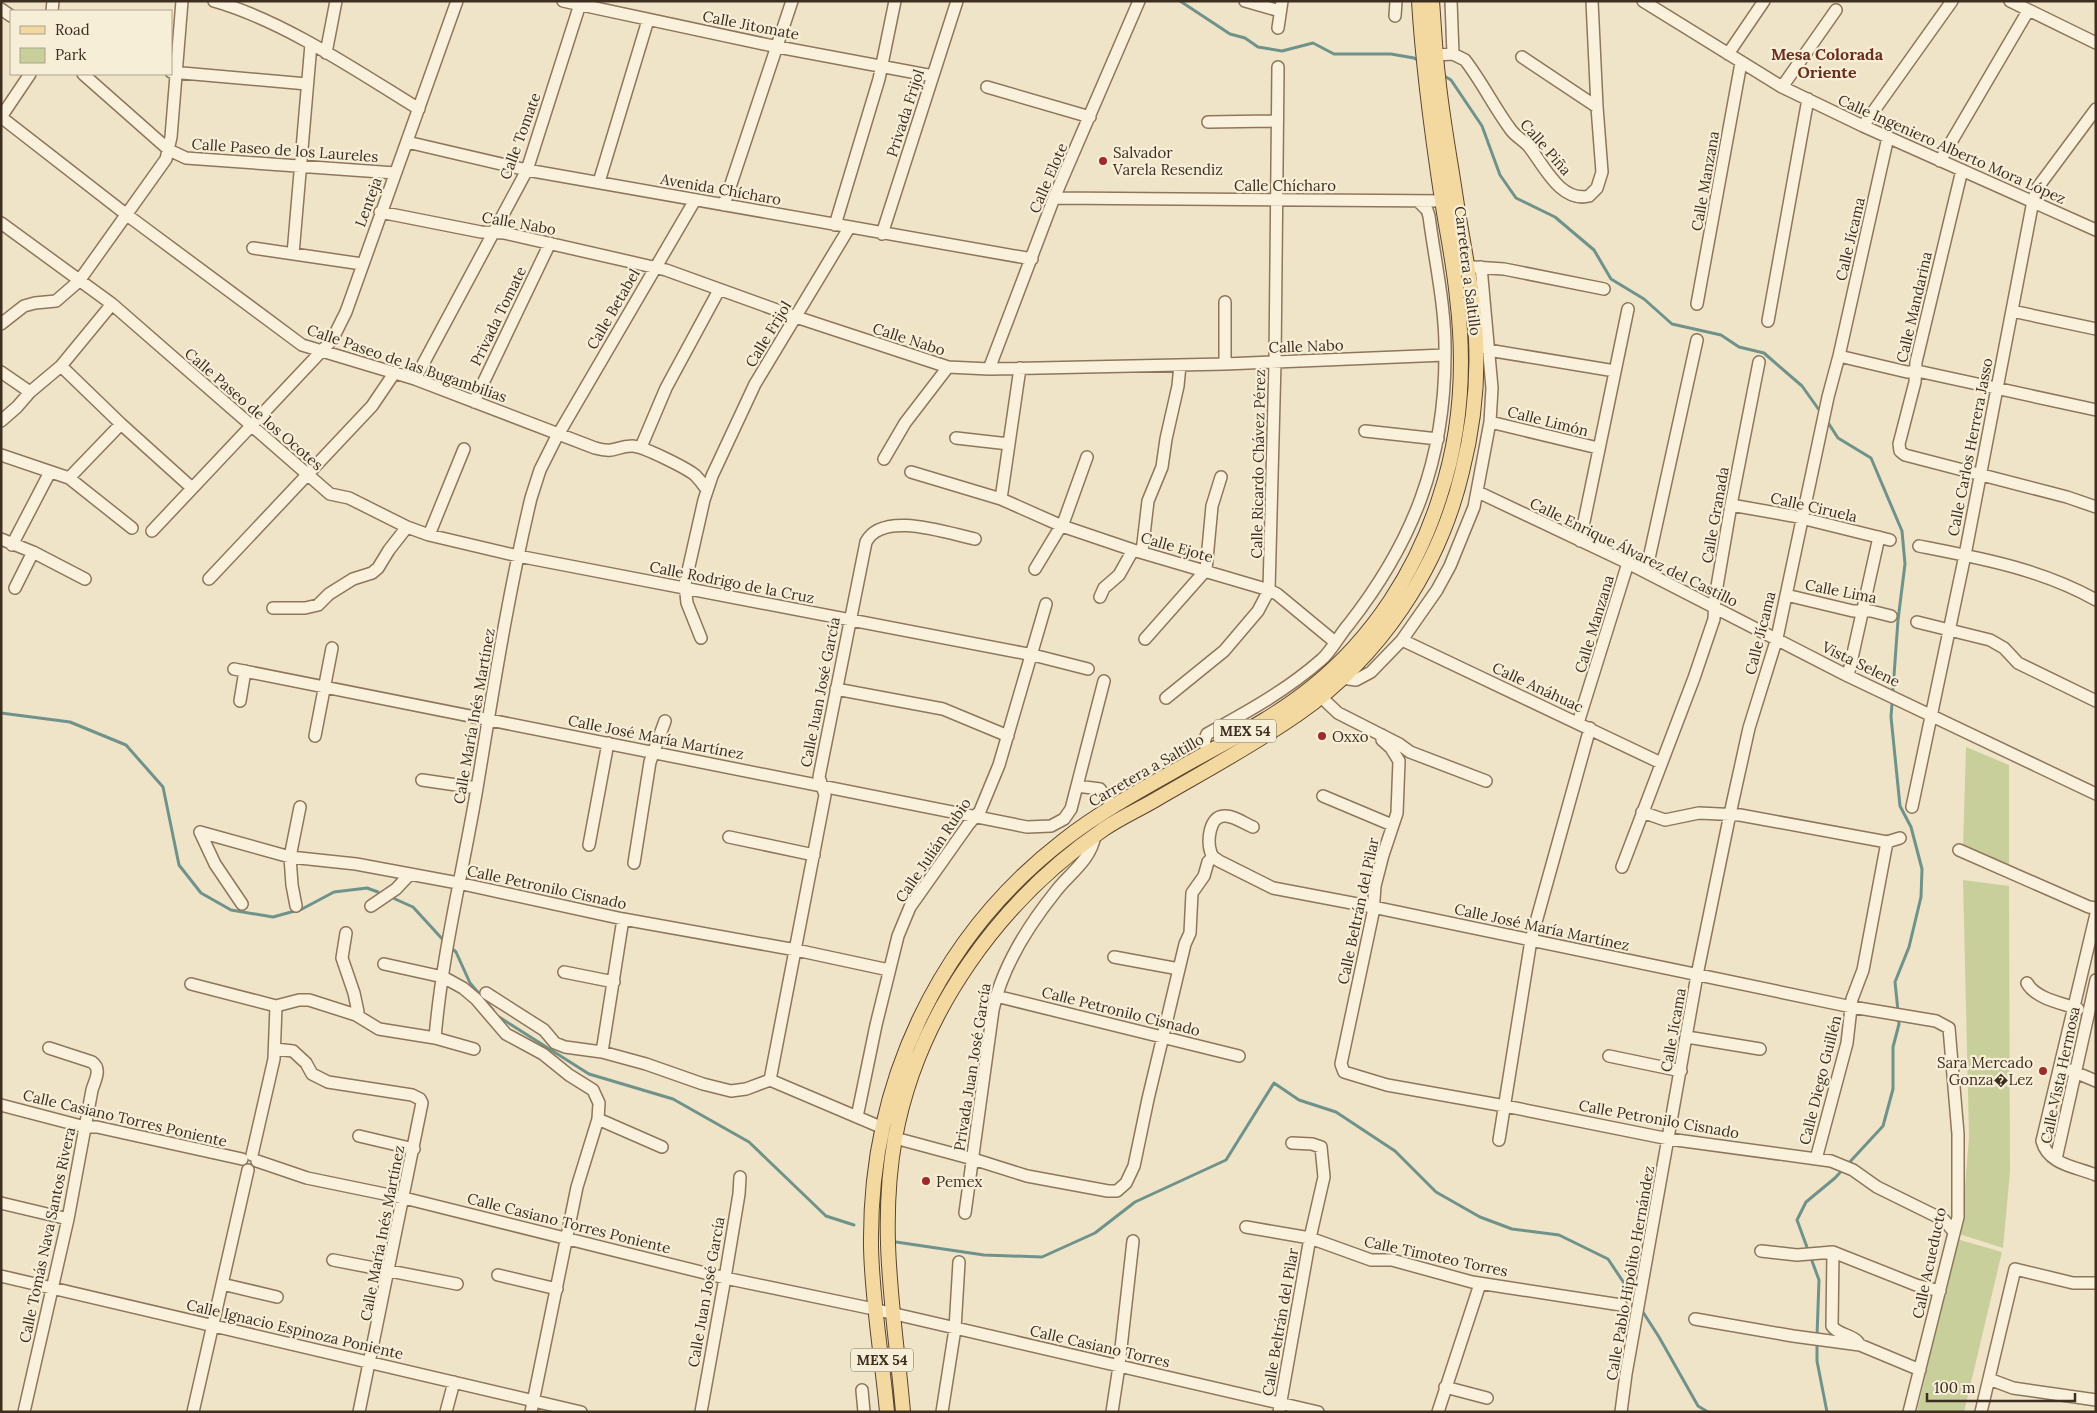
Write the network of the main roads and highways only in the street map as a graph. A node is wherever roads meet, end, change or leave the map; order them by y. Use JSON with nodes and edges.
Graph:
{"nodes":[{"id":1,"x":1419,"y":1,"type":"edge"},
{"id":2,"x":1432,"y":1,"type":"edge"},
{"id":3,"x":1449,"y":200,"type":"junction"},
{"id":4,"x":886,"y":1412,"type":"edge"},
{"id":5,"x":903,"y":1412,"type":"edge"}],
"edges":[{"from":1,"to":3,"type":"main road","name":"Carretera a Saltillo","number":"MEX 54"},
{"from":2,"to":3,"type":"main road","name":"Carretera a Saltillo","number":"MEX 54"},
{"from":3,"to":4,"type":"main road","name":"Carretera a Saltillo","number":"MEX 54"},
{"from":3,"to":5,"type":"main road","name":"Carretera a Saltillo","number":"MEX 54"}]}
